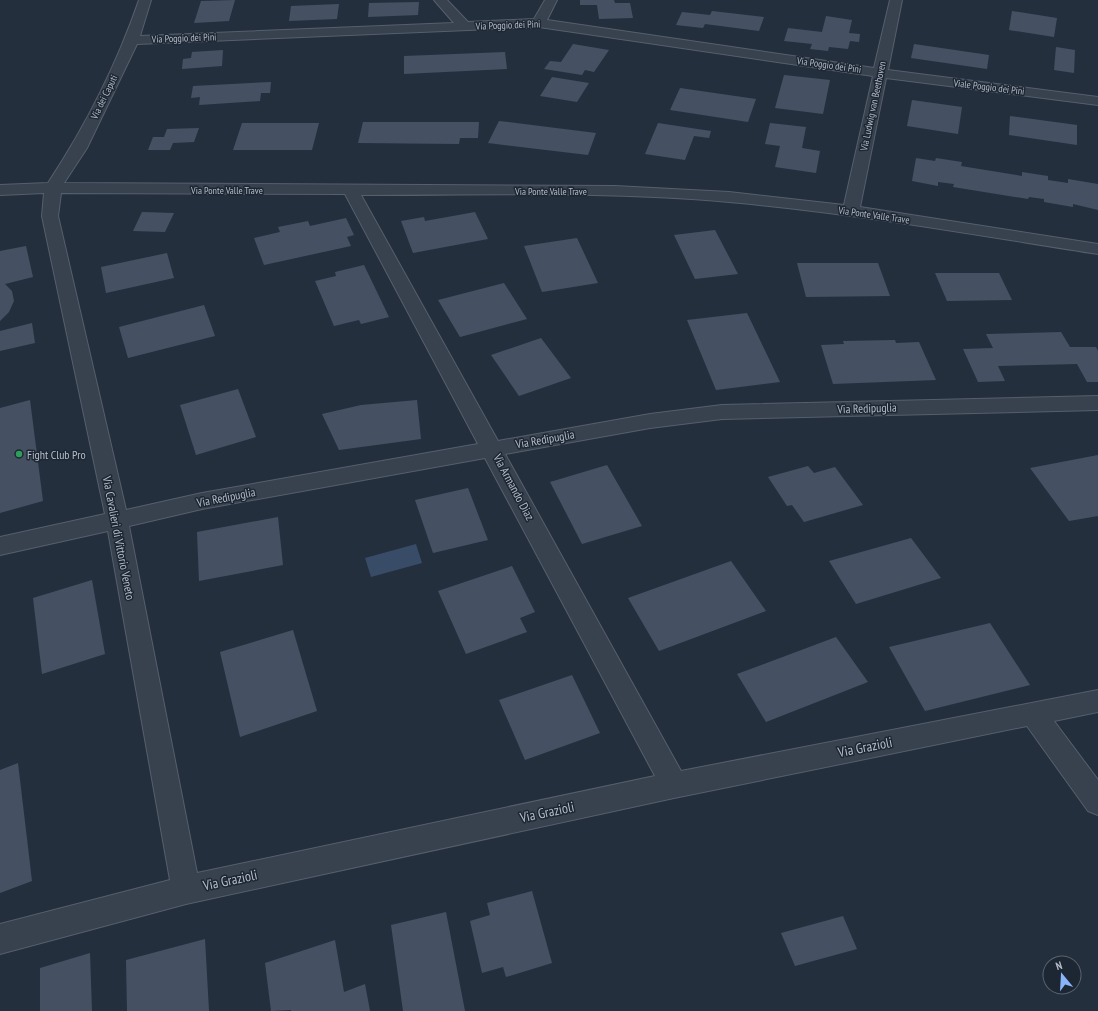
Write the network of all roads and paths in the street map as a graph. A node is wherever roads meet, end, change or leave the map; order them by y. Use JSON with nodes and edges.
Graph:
{"nodes":[{"id":1,"x":145,"y":0,"type":"edge"},
{"id":2,"x":440,"y":0,"type":"edge"},
{"id":3,"x":551,"y":0,"type":"edge"},
{"id":4,"x":896,"y":0,"type":"edge"},
{"id":5,"x":539,"y":23,"type":"junction"},
{"id":6,"x":464,"y":26,"type":"junction"},
{"id":7,"x":132,"y":40,"type":"junction"},
{"id":8,"x":880,"y":73,"type":"junction"},
{"id":9,"x":1098,"y":101,"type":"edge"},
{"id":10,"x":53,"y":188,"type":"junction"},
{"id":11,"x":0,"y":190,"type":"edge"},
{"id":12,"x":351,"y":190,"type":"junction"},
{"id":13,"x":851,"y":211,"type":"junction"},
{"id":14,"x":1098,"y":249,"type":"edge"},
{"id":15,"x":1098,"y":403,"type":"edge"},
{"id":16,"x":493,"y":448,"type":"junction"},
{"id":17,"x":117,"y":520,"type":"junction"},
{"id":18,"x":0,"y":546,"type":"edge"},
{"id":19,"x":1098,"y":701,"type":"edge"},
{"id":20,"x":1033,"y":714,"type":"junction"},
{"id":21,"x":674,"y":785,"type":"junction"},
{"id":22,"x":1098,"y":802,"type":"edge"},
{"id":23,"x":186,"y":890,"type":"junction"},
{"id":24,"x":0,"y":939,"type":"edge"}],
"edges":[{"from":1,"to":7,"type":"street","name":"Via dei Caputi"},
{"from":2,"to":6,"type":"street"},
{"from":3,"to":5,"type":"street"},
{"from":4,"to":8,"type":"street","name":"Via Ludwig van Beethoven"},
{"from":5,"to":6,"type":"street","name":"Via Poggio dei Pini"},
{"from":5,"to":8,"type":"street","name":"Via Poggio dei Pini"},
{"from":6,"to":7,"type":"street","name":"Via Poggio dei Pini"},
{"from":7,"to":10,"type":"street","name":"Via dei Caputi"},
{"from":8,"to":9,"type":"street","name":"Viale Poggio dei Pini"},
{"from":8,"to":13,"type":"street","name":"Via Ludwig van Beethoven"},
{"from":10,"to":11,"type":"street","name":"Via Ponte Valle Trave"},
{"from":10,"to":12,"type":"street","name":"Via Ponte Valle Trave"},
{"from":10,"to":17,"type":"street","name":"Via Cavalieri di Vittorio Veneto"},
{"from":12,"to":13,"type":"street","name":"Via Ponte Valle Trave"},
{"from":12,"to":16,"type":"street","name":"Via Armando Diaz"},
{"from":13,"to":14,"type":"street","name":"Via Ponte Valle Trave"},
{"from":15,"to":16,"type":"street","name":"Via Redipuglia"},
{"from":16,"to":17,"type":"street","name":"Via Redipuglia"},
{"from":16,"to":21,"type":"street","name":"Via Armando Diaz"},
{"from":17,"to":18,"type":"street","name":"Via Redipuglia"},
{"from":17,"to":23,"type":"street","name":"Via Cavalieri di Vittorio Veneto"},
{"from":19,"to":20,"type":"street","name":"Via Grazioli"},
{"from":20,"to":21,"type":"street","name":"Via Grazioli"},
{"from":20,"to":22,"type":"street"},
{"from":21,"to":23,"type":"street","name":"Via Grazioli"},
{"from":23,"to":24,"type":"street","name":"Via Grazioli"}]}
